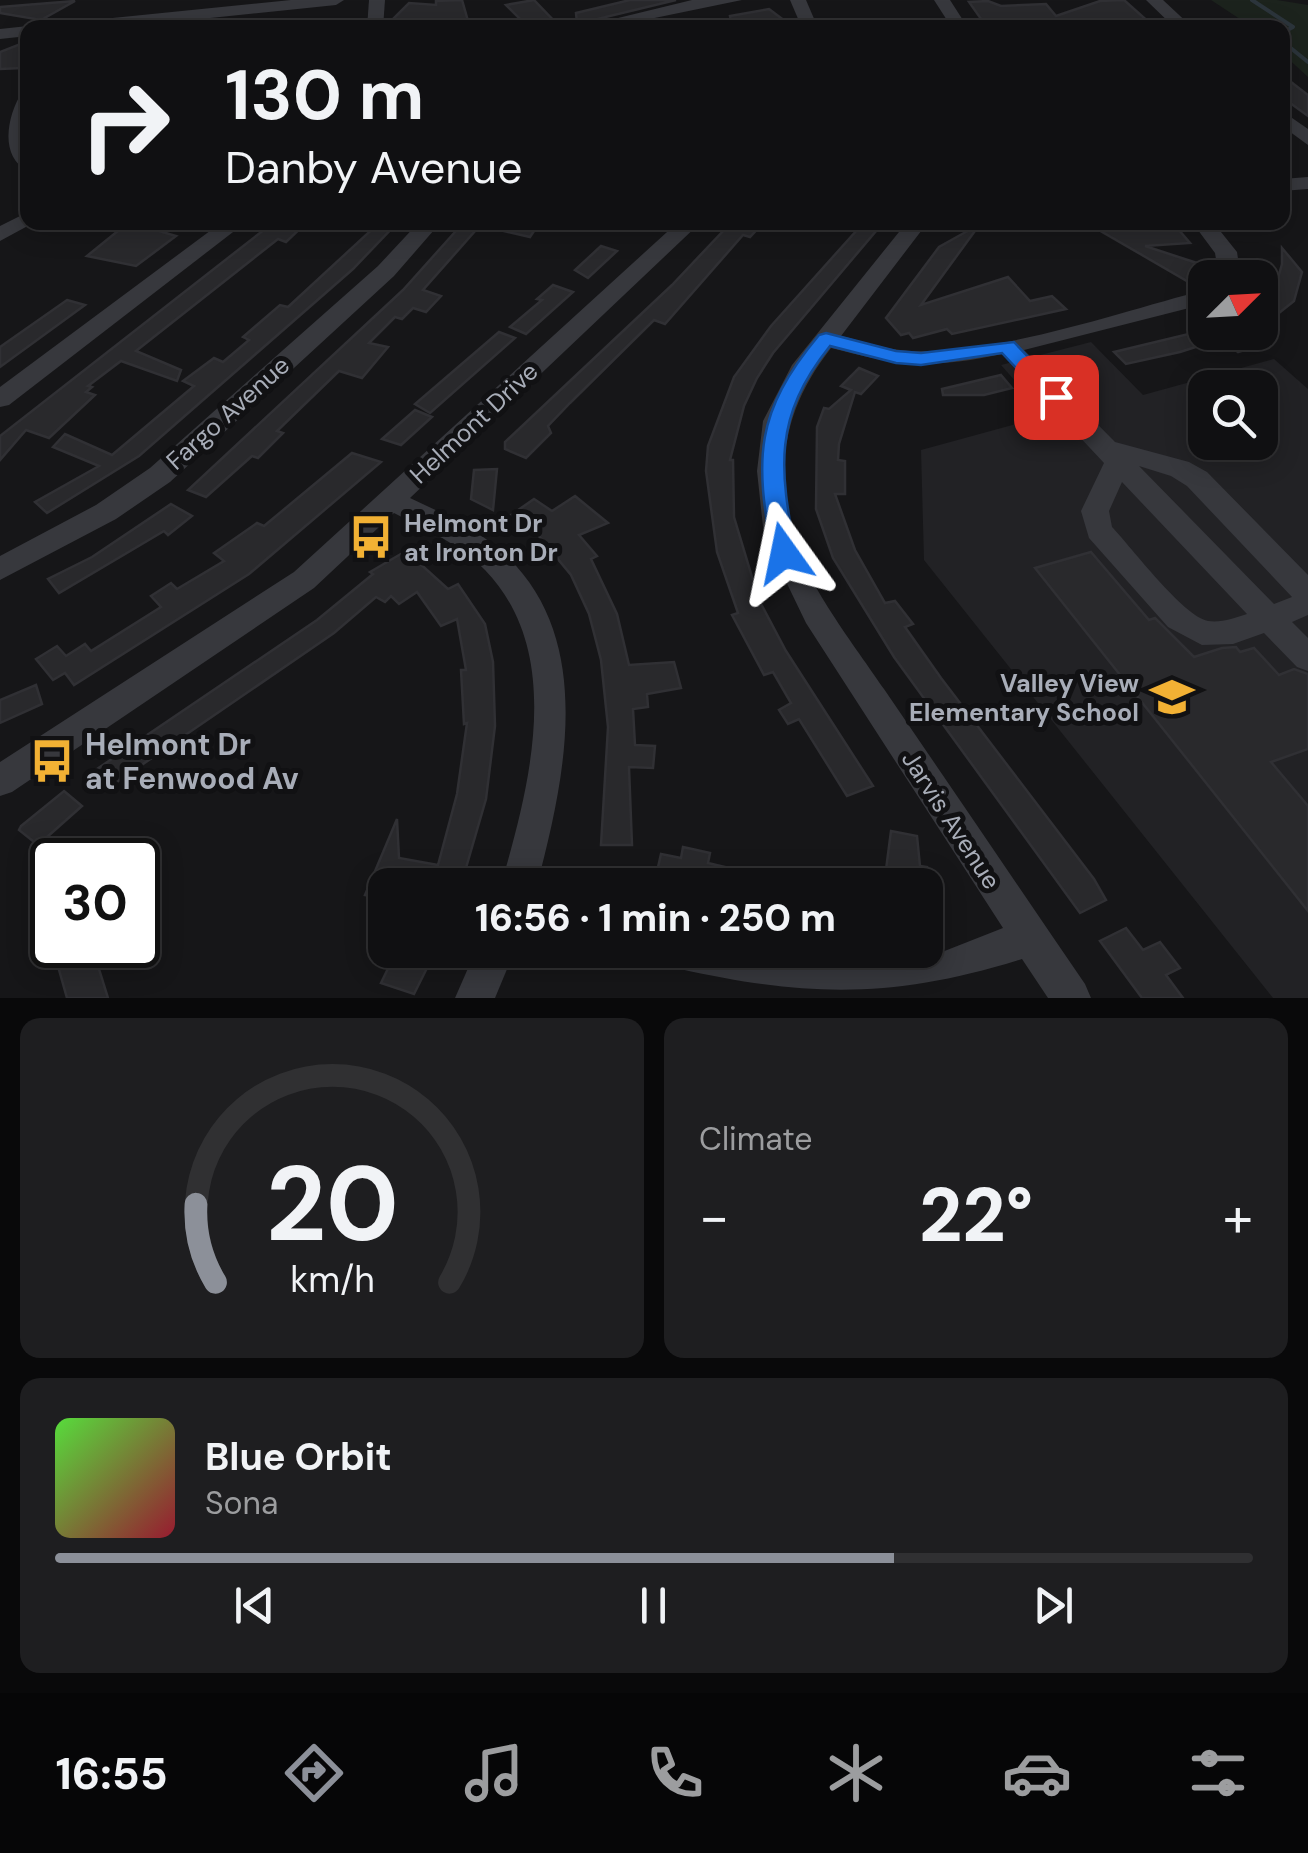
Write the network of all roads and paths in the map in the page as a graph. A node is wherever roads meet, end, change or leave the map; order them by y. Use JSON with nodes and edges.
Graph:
{"nodes":[{"id":1,"x":336,"y":0,"type":"edge"},
{"id":2,"x":734,"y":0,"type":"edge"},
{"id":3,"x":1154,"y":0,"type":"edge"},
{"id":4,"x":233,"y":13,"type":"edge"},
{"id":5,"x":129,"y":20,"type":"edge"},
{"id":6,"x":617,"y":20,"type":"edge"},
{"id":7,"x":1176,"y":20,"type":"edge"},
{"id":8,"x":20,"y":112,"type":"edge"},
{"id":9,"x":20,"y":158,"type":"edge"},
{"id":10,"x":225,"y":230,"type":"edge"},
{"id":11,"x":423,"y":230,"type":"edge"},
{"id":12,"x":682,"y":230,"type":"edge"},
{"id":13,"x":912,"y":230,"type":"edge"},
{"id":14,"x":1208,"y":230,"type":"edge"},
{"id":15,"x":1227,"y":260,"type":"edge"},
{"id":16,"x":1188,"y":301,"type":"edge"},
{"id":17,"x":826,"y":339,"type":"junction"},
{"id":18,"x":1007,"y":346,"type":"junction"},
{"id":19,"x":0,"y":399,"type":"edge"},
{"id":20,"x":1112,"y":455,"type":"junction"},
{"id":21,"x":391,"y":500,"type":"junction"},
{"id":22,"x":0,"y":570,"type":"edge"},
{"id":23,"x":1308,"y":595,"type":"edge"},
{"id":24,"x":1271,"y":620,"type":"junction"},
{"id":25,"x":1308,"y":658,"type":"edge"},
{"id":26,"x":0,"y":781,"type":"edge"},
{"id":27,"x":523,"y":868,"type":"edge"},
{"id":28,"x":1028,"y":936,"type":"junction"},
{"id":29,"x":488,"y":968,"type":"edge"},
{"id":30,"x":767,"y":968,"type":"edge"},
{"id":31,"x":475,"y":998,"type":"edge"},
{"id":32,"x":1071,"y":998,"type":"edge"}],
"edges":[{"from":1,"to":4,"type":"street"},
{"from":2,"to":6,"type":"street"},
{"from":3,"to":7,"type":"street"},
{"from":4,"to":5,"type":"street"},
{"from":8,"to":9,"type":"street"},
{"from":10,"to":19,"type":"street"},
{"from":11,"to":22,"type":"street","name":"Fargo Avenue"},
{"from":12,"to":21,"type":"street","name":"Helmont Drive"},
{"from":13,"to":17,"type":"street","name":"Jarvis Avenue"},
{"from":14,"to":15,"type":"street"},
{"from":16,"to":18,"type":"street"},
{"from":17,"to":18,"type":"street"},
{"from":17,"to":28,"type":"street","name":"Jarvis Avenue"},
{"from":18,"to":20,"type":"street"},
{"from":20,"to":23,"type":"street"},
{"from":20,"to":24,"type":"street"},
{"from":20,"to":24,"type":"street"},
{"from":21,"to":26,"type":"street","name":"Helmont Drive"},
{"from":21,"to":27,"type":"street"},
{"from":23,"to":24,"type":"street"},
{"from":24,"to":25,"type":"street"},
{"from":28,"to":30,"type":"street"},
{"from":28,"to":32,"type":"street","name":"Jarvis Avenue"},
{"from":29,"to":31,"type":"street"}]}
